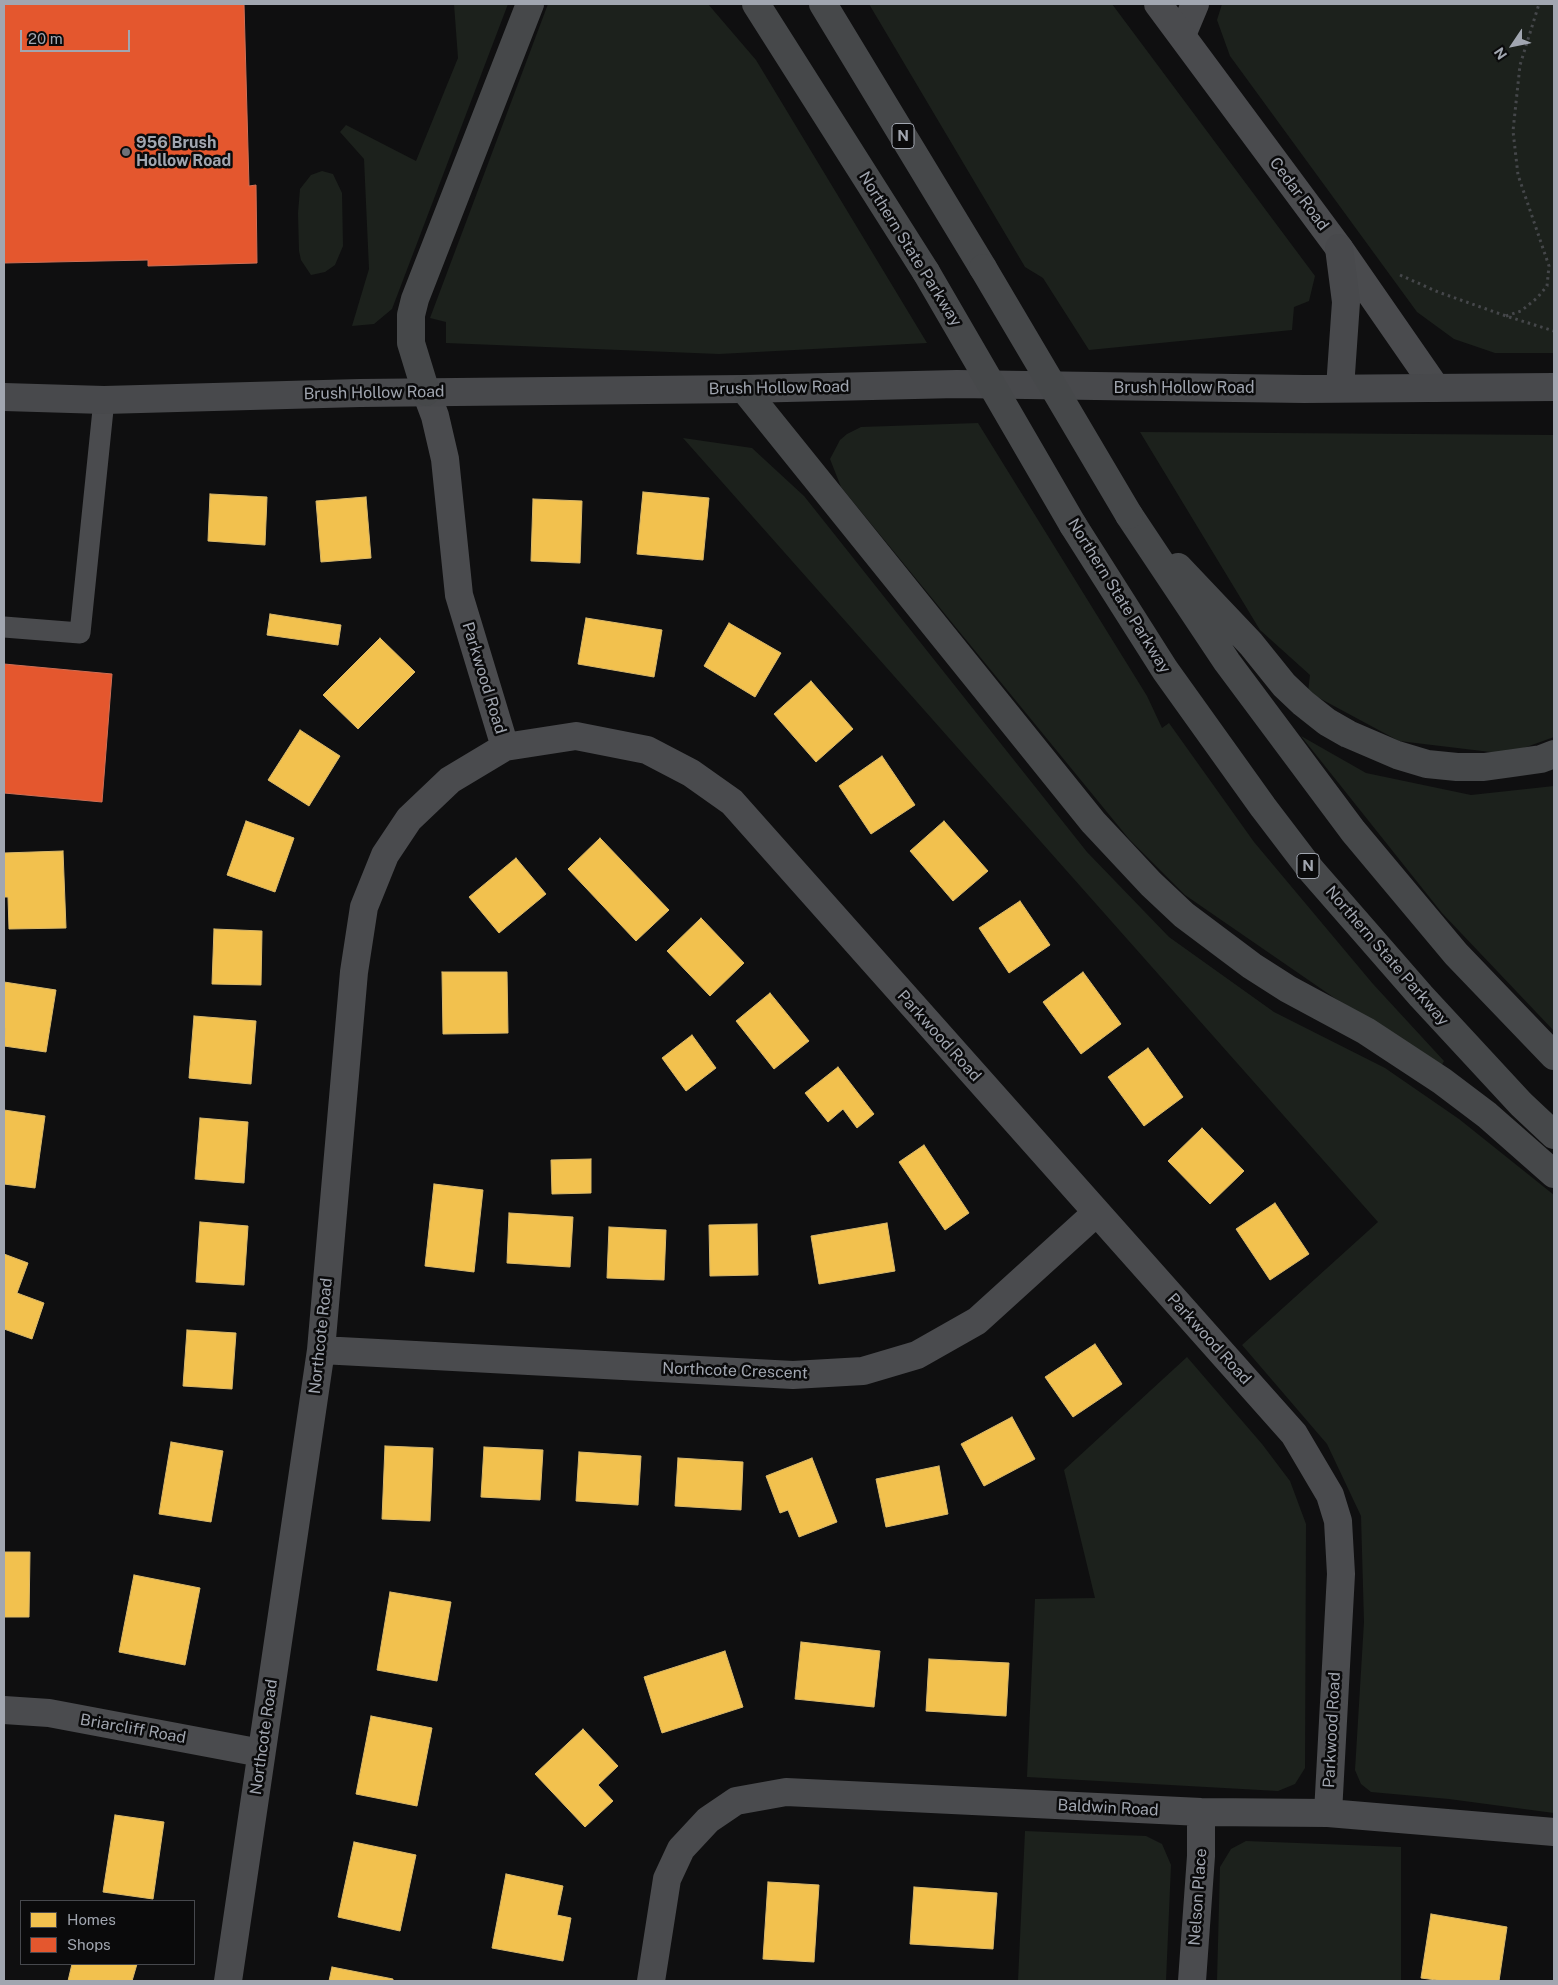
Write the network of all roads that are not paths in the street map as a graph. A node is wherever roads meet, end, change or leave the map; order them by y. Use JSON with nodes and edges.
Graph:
{"nodes":[{"id":1,"x":530,"y":4,"type":"edge"},
{"id":2,"x":756,"y":4,"type":"edge"},
{"id":3,"x":823,"y":4,"type":"edge"},
{"id":4,"x":1158,"y":4,"type":"edge"},
{"id":5,"x":1195,"y":4,"type":"edge"},
{"id":6,"x":1182,"y":36,"type":"junction"},
{"id":7,"x":1339,"y":248,"type":"junction"},
{"id":8,"x":1340,"y":388,"type":"junction"},
{"id":9,"x":1436,"y":388,"type":"junction"},
{"id":10,"x":1554,"y":388,"type":"edge"},
{"id":11,"x":744,"y":389,"type":"junction"},
{"id":12,"x":426,"y":392,"type":"junction"},
{"id":13,"x":4,"y":397,"type":"edge"},
{"id":14,"x":104,"y":400,"type":"junction"},
{"id":15,"x":1129,"y":515,"type":"junction"},
{"id":16,"x":4,"y":627,"type":"edge"},
{"id":17,"x":505,"y":747,"type":"junction"},
{"id":18,"x":1554,"y":754,"type":"edge"},
{"id":19,"x":1554,"y":1056,"type":"edge"},
{"id":20,"x":1554,"y":1135,"type":"edge"},
{"id":21,"x":1554,"y":1174,"type":"edge"},
{"id":22,"x":1096,"y":1213,"type":"junction"},
{"id":23,"x":322,"y":1350,"type":"junction"},
{"id":24,"x":4,"y":1710,"type":"edge"},
{"id":25,"x":261,"y":1753,"type":"junction"},
{"id":26,"x":1201,"y":1812,"type":"junction"},
{"id":27,"x":1328,"y":1813,"type":"junction"},
{"id":28,"x":1554,"y":1832,"type":"edge"},
{"id":29,"x":228,"y":1981,"type":"edge"},
{"id":30,"x":652,"y":1981,"type":"edge"},
{"id":31,"x":1192,"y":1981,"type":"edge"}],
"edges":[{"from":1,"to":12,"type":"highway"},
{"from":2,"to":20,"type":"highway","name":"Northern State Parkway","number":"N","bridge":true},
{"from":3,"to":15,"type":"highway","number":"N","bridge":true},
{"from":4,"to":6,"type":"street","name":"Cedar Road"},
{"from":5,"to":6,"type":"street"},
{"from":6,"to":7,"type":"street","name":"Cedar Road"},
{"from":7,"to":8,"type":"main road"},
{"from":7,"to":9,"type":"street","name":"Cedar Road"},
{"from":8,"to":9,"type":"main road","name":"Brush Hollow Road"},
{"from":8,"to":11,"type":"main road","name":"Brush Hollow Road"},
{"from":9,"to":10,"type":"main road","name":"Brush Hollow Road"},
{"from":11,"to":12,"type":"main road","name":"Brush Hollow Road"},
{"from":11,"to":21,"type":"highway"},
{"from":12,"to":14,"type":"main road","name":"Brush Hollow Road"},
{"from":12,"to":17,"type":"street","name":"Parkwood Road"},
{"from":13,"to":14,"type":"main road","name":"Brush Hollow Road"},
{"from":14,"to":16,"type":"lane"},
{"from":15,"to":18,"type":"highway"},
{"from":15,"to":19,"type":"highway","number":"N"},
{"from":17,"to":22,"type":"street","name":"Parkwood Road"},
{"from":17,"to":23,"type":"street","name":"Northcote Road"},
{"from":22,"to":23,"type":"street","name":"Northcote Crescent"},
{"from":22,"to":27,"type":"street","name":"Parkwood Road"},
{"from":23,"to":25,"type":"street","name":"Northcote Road"},
{"from":24,"to":25,"type":"street","name":"Briarcliff Road"},
{"from":25,"to":29,"type":"street","name":"Northcote Road"},
{"from":26,"to":27,"type":"street","name":"Baldwin Road"},
{"from":26,"to":30,"type":"street","name":"Baldwin Road"},
{"from":26,"to":31,"type":"street","name":"Nelson Place"},
{"from":27,"to":28,"type":"street","name":"Baldwin Road"}]}
